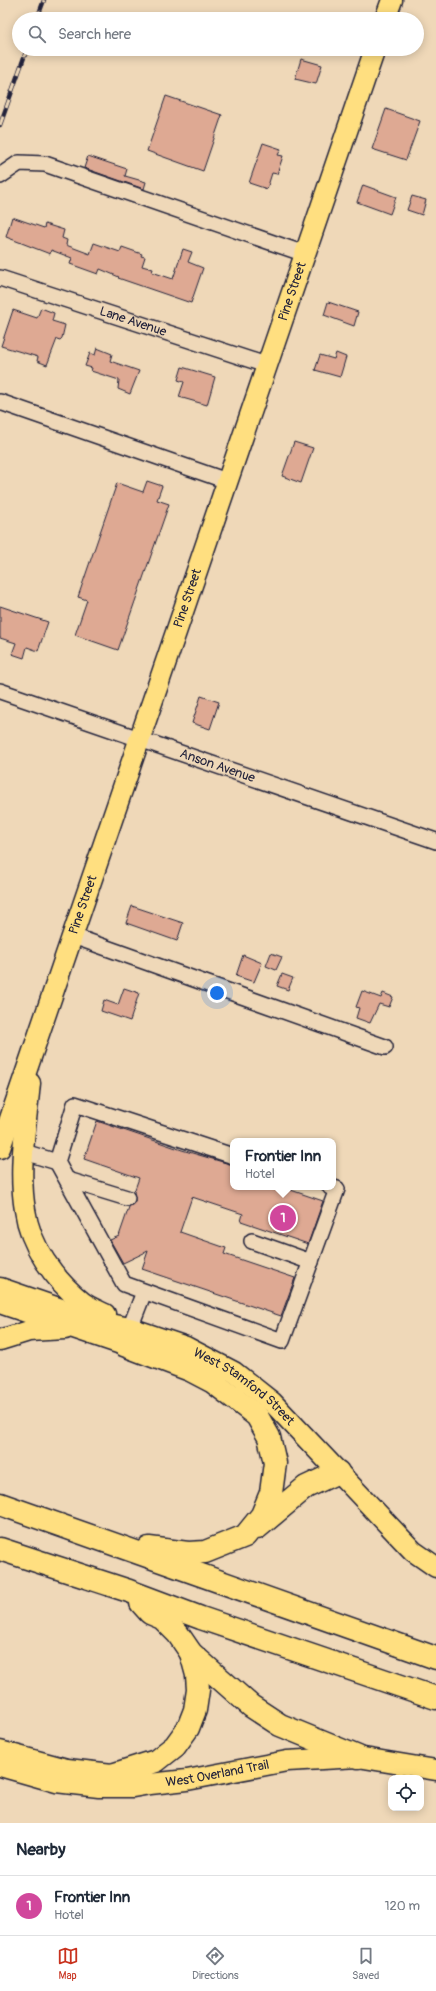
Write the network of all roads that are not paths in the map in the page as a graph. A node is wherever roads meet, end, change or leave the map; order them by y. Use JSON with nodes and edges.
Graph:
{"nodes":[{"id":1,"x":392,"y":0,"type":"edge"},
{"id":2,"x":388,"y":12,"type":"edge"},
{"id":3,"x":373,"y":56,"type":"edge"},
{"id":4,"x":0,"y":176,"type":"edge"},
{"id":5,"x":305,"y":254,"type":"junction"},
{"id":6,"x":0,"y":278,"type":"edge"},
{"id":7,"x":266,"y":365,"type":"junction"},
{"id":8,"x":0,"y":402,"type":"edge"},
{"id":9,"x":227,"y":481,"type":"junction"},
{"id":10,"x":0,"y":691,"type":"edge"},
{"id":11,"x":139,"y":738,"type":"junction"},
{"id":12,"x":436,"y":841,"type":"edge"},
{"id":13,"x":73,"y":936,"type":"junction"},
{"id":14,"x":385,"y":1047,"type":"dead end"},
{"id":15,"x":34,"y":1049,"type":"junction"},
{"id":16,"x":0,"y":1148,"type":"edge"},
{"id":17,"x":24,"y":1152,"type":"junction"},
{"id":18,"x":230,"y":1155,"type":"edge"},
{"id":19,"x":57,"y":1162,"type":"junction"},
{"id":20,"x":68,"y":1180,"type":"junction"},
{"id":21,"x":336,"y":1190,"type":"edge"},
{"id":22,"x":127,"y":1198,"type":"dead end"},
{"id":23,"x":252,"y":1241,"type":"dead end"},
{"id":24,"x":311,"y":1262,"type":"junction"},
{"id":25,"x":0,"y":1288,"type":"edge"},
{"id":26,"x":144,"y":1292,"type":"junction"},
{"id":27,"x":0,"y":1303,"type":"edge"},
{"id":28,"x":94,"y":1333,"type":"junction"},
{"id":29,"x":127,"y":1336,"type":"junction"},
{"id":30,"x":0,"y":1340,"type":"edge"},
{"id":31,"x":338,"y":1472,"type":"junction"},
{"id":32,"x":0,"y":1504,"type":"edge"},
{"id":33,"x":246,"y":1536,"type":"junction"},
{"id":34,"x":112,"y":1544,"type":"junction"},
{"id":35,"x":0,"y":1549,"type":"edge"},
{"id":36,"x":436,"y":1567,"type":"edge"},
{"id":37,"x":129,"y":1591,"type":"junction"},
{"id":38,"x":191,"y":1653,"type":"junction"},
{"id":39,"x":436,"y":1658,"type":"edge"},
{"id":40,"x":436,"y":1698,"type":"edge"},
{"id":41,"x":0,"y":1752,"type":"edge"},
{"id":42,"x":358,"y":1757,"type":"junction"},
{"id":43,"x":0,"y":1766,"type":"edge"},
{"id":44,"x":436,"y":1770,"type":"edge"}],
"edges":[{"from":1,"to":2,"type":"main road"},
{"from":3,"to":5,"type":"main road","name":"Pine Street"},
{"from":4,"to":5,"type":"street"},
{"from":5,"to":7,"type":"main road","name":"Pine Street"},
{"from":6,"to":7,"type":"street","name":"Lane Avenue"},
{"from":7,"to":9,"type":"main road","name":"Pine Street"},
{"from":8,"to":9,"type":"street"},
{"from":9,"to":11,"type":"main road","name":"Pine Street"},
{"from":10,"to":11,"type":"street","name":"Anson Avenue"},
{"from":11,"to":12,"type":"street","name":"Anson Avenue"},
{"from":11,"to":13,"type":"main road","name":"Pine Street"},
{"from":13,"to":14,"type":"street"},
{"from":13,"to":15,"type":"main road","name":"Pine Street"},
{"from":15,"to":16,"type":"main road","name":"Pine Street"},
{"from":15,"to":17,"type":"main road"},
{"from":17,"to":19,"type":"street"},
{"from":17,"to":29,"type":"main road"},
{"from":18,"to":19,"type":"street"},
{"from":19,"to":20,"type":"street"},
{"from":20,"to":22,"type":"street"},
{"from":20,"to":26,"type":"street"},
{"from":21,"to":24,"type":"street"},
{"from":23,"to":24,"type":"street"},
{"from":24,"to":26,"type":"street"},
{"from":25,"to":29,"type":"main road","name":"West Stamford Street"},
{"from":26,"to":29,"type":"street"},
{"from":27,"to":28,"type":"main road"},
{"from":28,"to":29,"type":"main road"},
{"from":28,"to":30,"type":"main road"},
{"from":29,"to":31,"type":"main road","name":"West Stamford Street"},
{"from":29,"to":33,"type":"highway"},
{"from":31,"to":33,"type":"highway"},
{"from":31,"to":36,"type":"main road","name":"West Stamford Street"},
{"from":32,"to":34,"type":"highway"},
{"from":33,"to":34,"type":"highway"},
{"from":34,"to":39,"type":"highway"},
{"from":35,"to":37,"type":"highway"},
{"from":37,"to":38,"type":"highway"},
{"from":37,"to":40,"type":"highway"},
{"from":38,"to":41,"type":"highway"},
{"from":38,"to":42,"type":"highway"},
{"from":42,"to":43,"type":"main road","name":"West Overland Trail"},
{"from":42,"to":44,"type":"main road","name":"West Overland Trail"}]}
